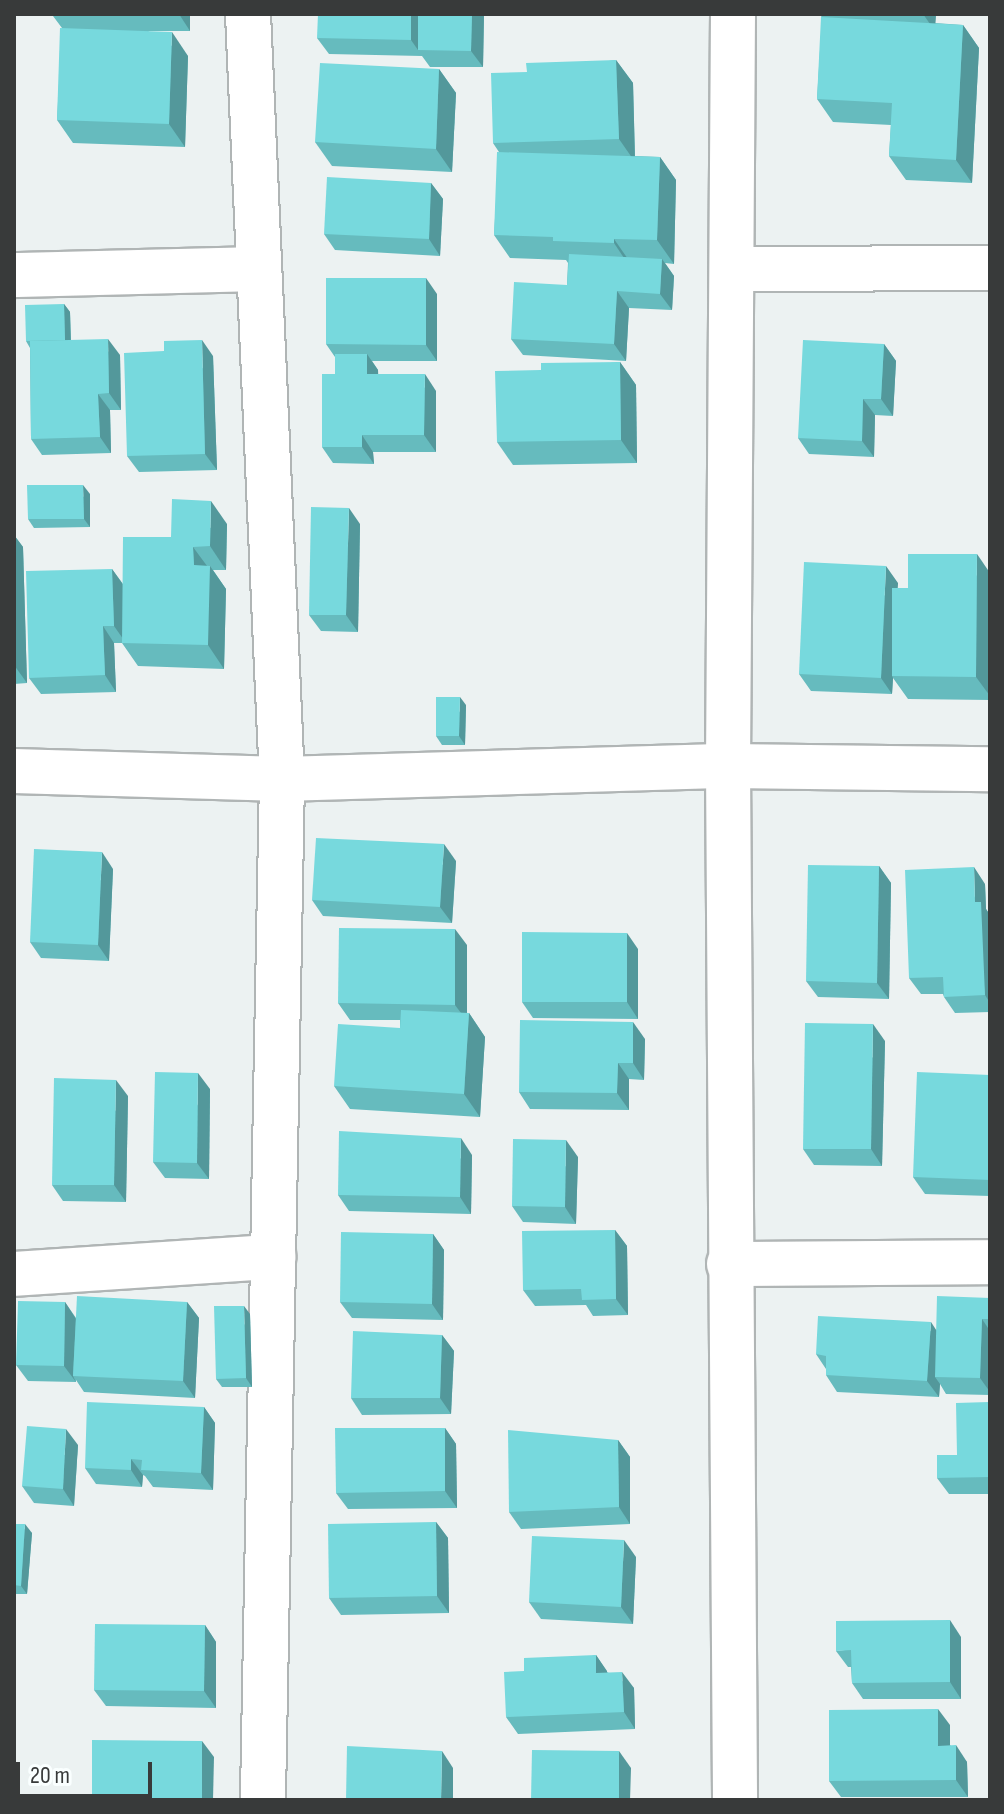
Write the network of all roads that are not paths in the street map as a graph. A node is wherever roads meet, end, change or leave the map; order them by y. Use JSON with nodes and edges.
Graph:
{"nodes":[{"id":1,"x":248,"y":14,"type":"edge"},
{"id":2,"x":733,"y":14,"type":"edge"},
{"id":3,"x":990,"y":268,"type":"edge"},
{"id":4,"x":257,"y":269,"type":"junction"},
{"id":5,"x":733,"y":269,"type":"junction"},
{"id":6,"x":14,"y":275,"type":"edge"},
{"id":7,"x":728,"y":766,"type":"junction"},
{"id":8,"x":990,"y":769,"type":"edge"},
{"id":9,"x":14,"y":771,"type":"edge"},
{"id":10,"x":282,"y":779,"type":"junction"},
{"id":11,"x":273,"y":1257,"type":"junction"},
{"id":12,"x":990,"y":1262,"type":"edge"},
{"id":13,"x":729,"y":1264,"type":"junction"},
{"id":14,"x":14,"y":1274,"type":"edge"},
{"id":15,"x":263,"y":1800,"type":"edge"},
{"id":16,"x":735,"y":1800,"type":"edge"}],
"edges":[{"from":1,"to":4,"type":"street"},
{"from":2,"to":5,"type":"street"},
{"from":3,"to":5,"type":"street"},
{"from":4,"to":6,"type":"street"},
{"from":4,"to":10,"type":"street"},
{"from":5,"to":7,"type":"street"},
{"from":7,"to":8,"type":"street"},
{"from":7,"to":10,"type":"street"},
{"from":7,"to":13,"type":"street"},
{"from":9,"to":10,"type":"street"},
{"from":10,"to":11,"type":"street"},
{"from":11,"to":14,"type":"street"},
{"from":11,"to":15,"type":"street"},
{"from":12,"to":13,"type":"street"},
{"from":13,"to":16,"type":"street"}]}
